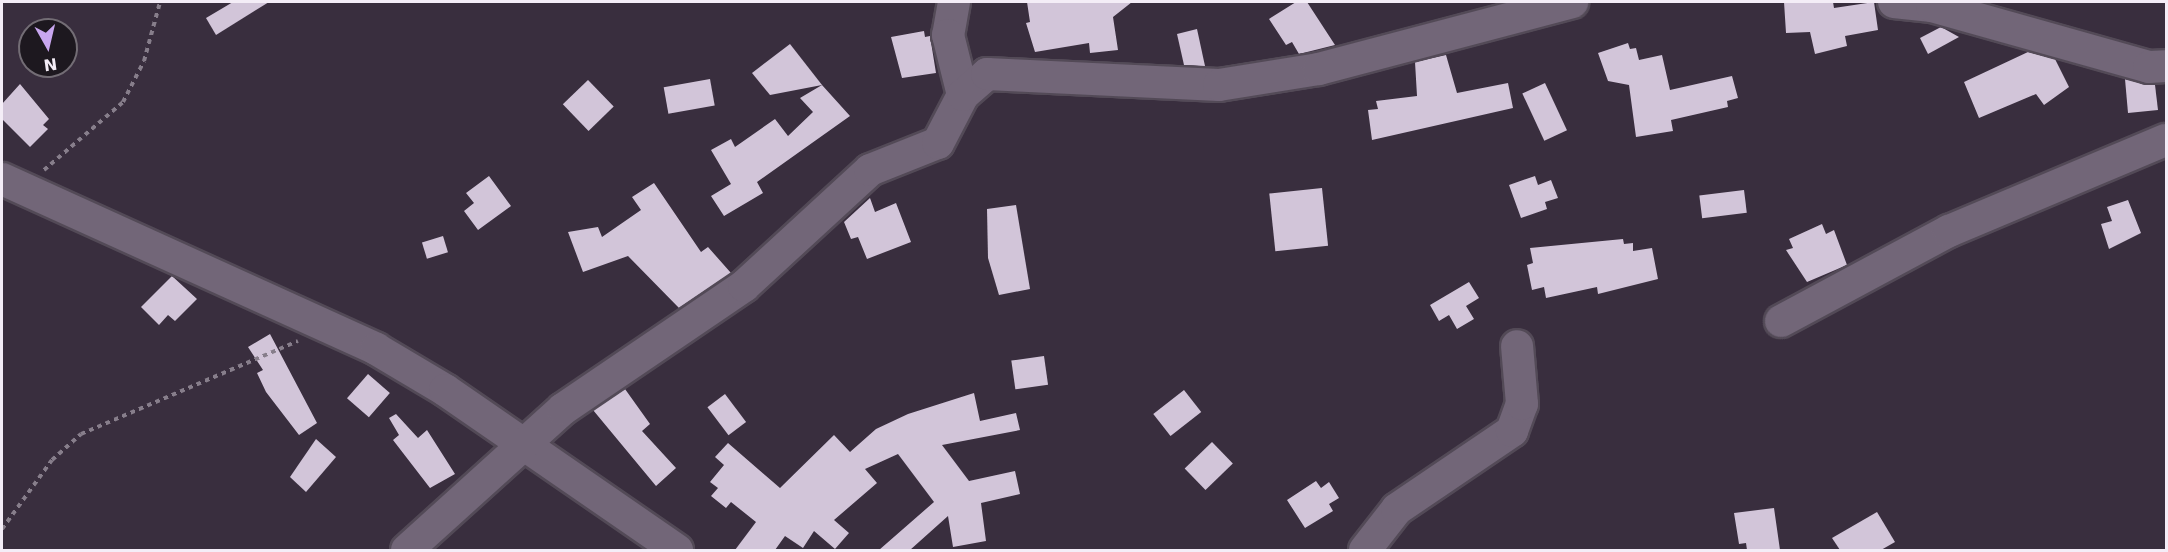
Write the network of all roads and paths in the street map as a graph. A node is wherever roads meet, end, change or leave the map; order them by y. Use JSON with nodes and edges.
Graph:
{"nodes":[{"id":1,"x":160,"y":2,"type":"edge"},
{"id":2,"x":954,"y":2,"type":"edge"},
{"id":3,"x":1572,"y":2,"type":"edge"},
{"id":4,"x":1894,"y":2,"type":"edge"},
{"id":5,"x":2166,"y":66,"type":"edge"},
{"id":6,"x":963,"y":95,"type":"junction"},
{"id":7,"x":2166,"y":140,"type":"edge"},
{"id":8,"x":9,"y":184,"type":"edge"},
{"id":9,"x":1781,"y":321,"type":"dead end"},
{"id":10,"x":328,"y":325,"type":"junction"},
{"id":11,"x":1517,"y":346,"type":"dead end"},
{"id":12,"x":520,"y":445,"type":"junction"},
{"id":13,"x":2,"y":529,"type":"edge"},
{"id":14,"x":407,"y":550,"type":"edge"},
{"id":15,"x":677,"y":550,"type":"edge"},
{"id":16,"x":1365,"y":550,"type":"edge"}],
"edges":[{"from":1,"to":8,"type":"path"},
{"from":2,"to":6,"type":"street"},
{"from":3,"to":6,"type":"street"},
{"from":4,"to":5,"type":"street"},
{"from":6,"to":12,"type":"street"},
{"from":7,"to":9,"type":"street"},
{"from":8,"to":10,"type":"street"},
{"from":10,"to":12,"type":"street"},
{"from":10,"to":13,"type":"path"},
{"from":11,"to":16,"type":"street"},
{"from":12,"to":14,"type":"street"},
{"from":12,"to":15,"type":"street"}]}
